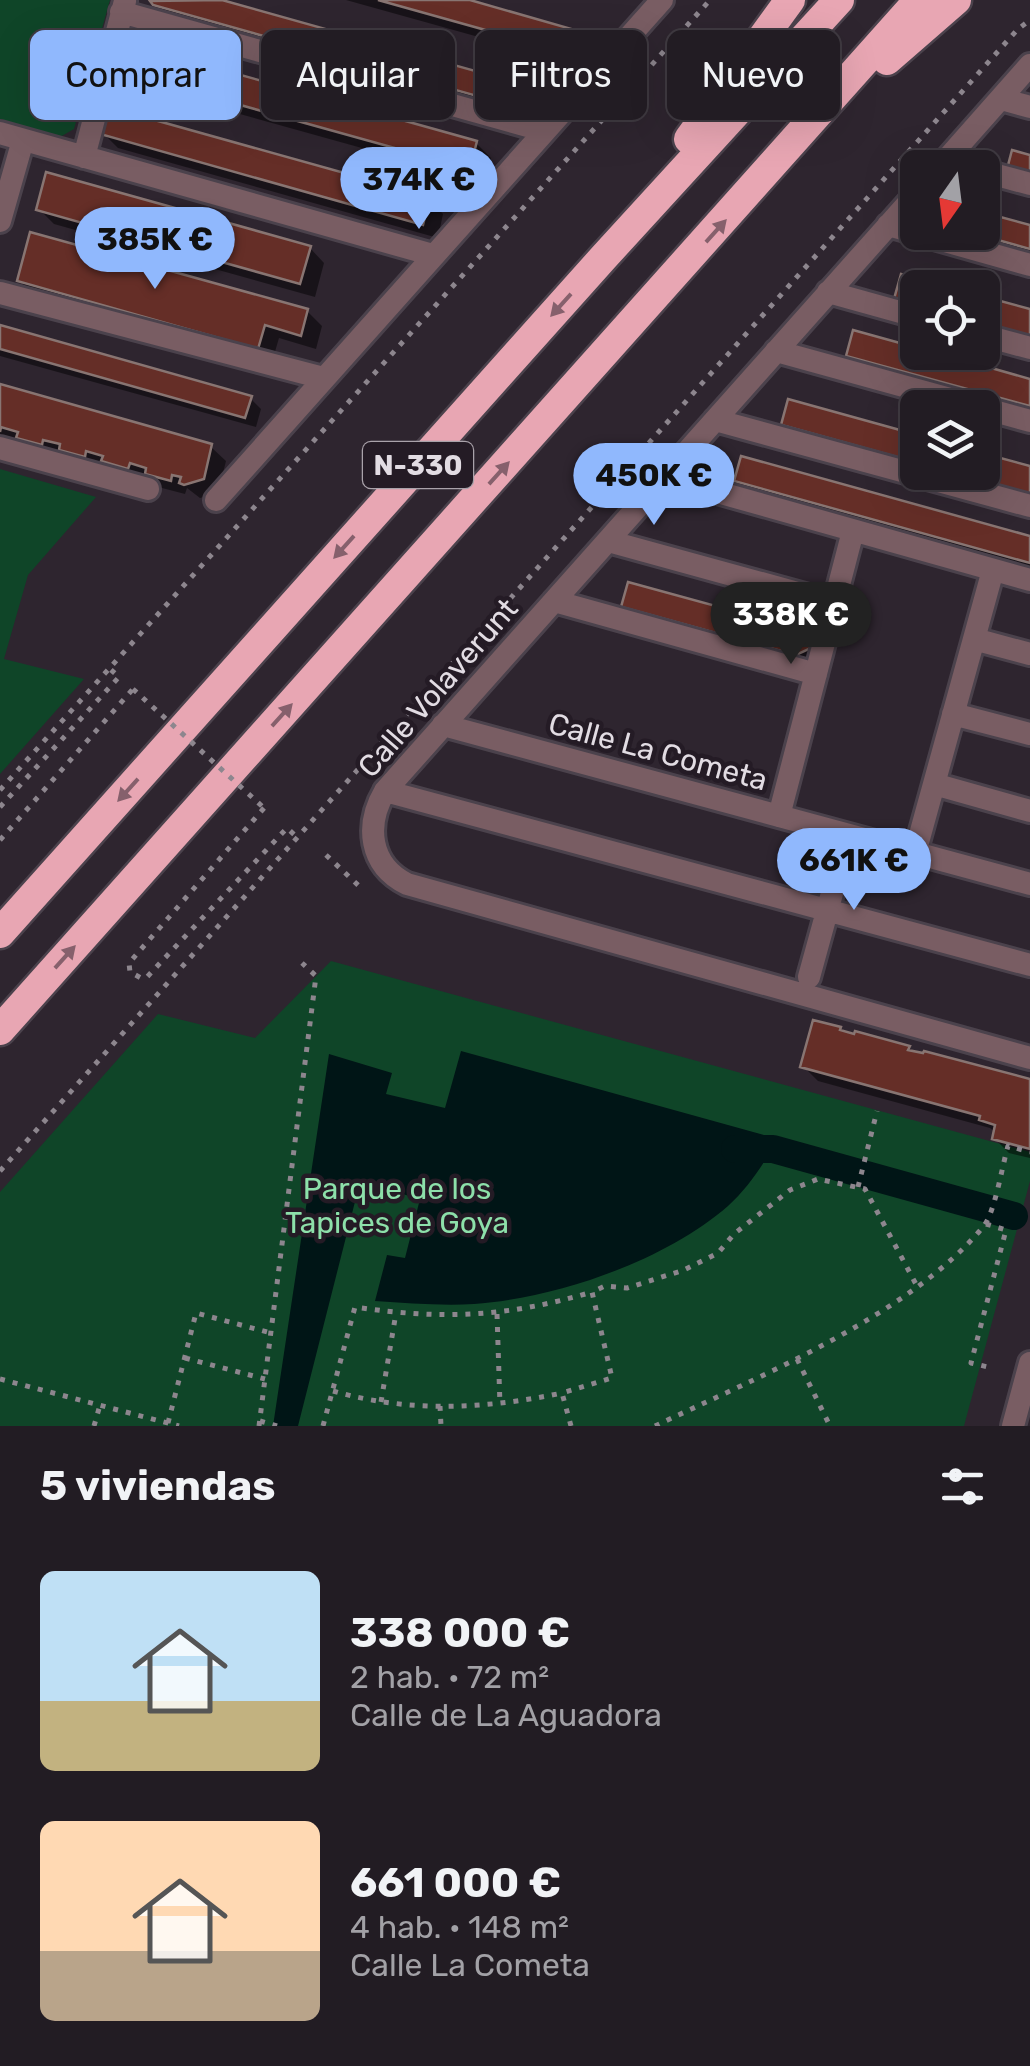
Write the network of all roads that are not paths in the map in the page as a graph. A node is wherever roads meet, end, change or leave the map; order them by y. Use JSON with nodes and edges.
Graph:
{"nodes":[{"id":1,"x":633,"y":0,"type":"edge"},
{"id":2,"x":790,"y":0,"type":"edge"},
{"id":3,"x":839,"y":0,"type":"edge"},
{"id":4,"x":919,"y":0,"type":"edge"},
{"id":5,"x":956,"y":0,"type":"edge"},
{"id":6,"x":659,"y":3,"type":"edge"},
{"id":7,"x":123,"y":6,"type":"edge"},
{"id":8,"x":1030,"y":65,"type":"edge"},
{"id":9,"x":1000,"y":99,"type":"junction"},
{"id":10,"x":1030,"y":106,"type":"edge"},
{"id":11,"x":806,"y":130,"type":"junction"},
{"id":12,"x":545,"y":131,"type":"junction"},
{"id":13,"x":11,"y":136,"type":"edge"},
{"id":14,"x":954,"y":150,"type":"edge"},
{"id":15,"x":84,"y":157,"type":"junction"},
{"id":16,"x":1000,"y":176,"type":"edge"},
{"id":17,"x":1030,"y":184,"type":"edge"},
{"id":18,"x":900,"y":212,"type":"edge"},
{"id":19,"x":0,"y":221,"type":"edge"},
{"id":20,"x":888,"y":225,"type":"junction"},
{"id":21,"x":433,"y":256,"type":"junction"},
{"id":22,"x":603,"y":258,"type":"junction"},
{"id":23,"x":1030,"y":265,"type":"edge"},
{"id":24,"x":828,"y":292,"type":"junction"},
{"id":25,"x":0,"y":293,"type":"edge"},
{"id":26,"x":900,"y":312,"type":"edge"},
{"id":27,"x":1000,"y":339,"type":"edge"},
{"id":28,"x":1030,"y":348,"type":"edge"},
{"id":29,"x":776,"y":351,"type":"junction"},
{"id":30,"x":324,"y":378,"type":"junction"},
{"id":31,"x":714,"y":420,"type":"junction"},
{"id":32,"x":1030,"y":420,"type":"edge"},
{"id":33,"x":0,"y":448,"type":"edge"},
{"id":34,"x":664,"y":478,"type":"junction"},
{"id":35,"x":148,"y":490,"type":"dead end"},
{"id":36,"x":216,"y":500,"type":"dead end"},
{"id":37,"x":1030,"y":506,"type":"edge"},
{"id":38,"x":853,"y":531,"type":"junction"},
{"id":39,"x":608,"y":541,"type":"junction"},
{"id":40,"x":993,"y":570,"type":"junction"},
{"id":41,"x":1030,"y":580,"type":"edge"},
{"id":42,"x":554,"y":601,"type":"junction"},
{"id":43,"x":834,"y":604,"type":"junction"},
{"id":44,"x":974,"y":639,"type":"junction"},
{"id":45,"x":1030,"y":654,"type":"edge"},
{"id":46,"x":816,"y":674,"type":"junction"},
{"id":47,"x":953,"y":714,"type":"junction"},
{"id":48,"x":443,"y":725,"type":"junction"},
{"id":49,"x":1030,"y":734,"type":"edge"},
{"id":50,"x":934,"y":784,"type":"junction"},
{"id":51,"x":385,"y":791,"type":"junction"},
{"id":52,"x":1030,"y":811,"type":"edge"},
{"id":53,"x":779,"y":816,"type":"junction"},
{"id":54,"x":848,"y":835,"type":"junction"},
{"id":55,"x":915,"y":853,"type":"junction"},
{"id":56,"x":1030,"y":884,"type":"edge"},
{"id":57,"x":828,"y":911,"type":"junction"},
{"id":58,"x":0,"y":933,"type":"edge"},
{"id":59,"x":1030,"y":966,"type":"edge"},
{"id":60,"x":810,"y":977,"type":"dead end"},
{"id":61,"x":0,"y":1030,"type":"edge"},
{"id":62,"x":1030,"y":1058,"type":"edge"},
{"id":63,"x":1030,"y":1364,"type":"edge"},
{"id":64,"x":1013,"y":1426,"type":"edge"}],
"edges":[{"from":1,"to":6,"type":"street"},
{"from":2,"to":22,"type":"highway"},
{"from":3,"to":22,"type":"highway","number":"N-330"},
{"from":4,"to":11,"type":"highway","number":"N-330"},
{"from":5,"to":11,"type":"highway"},
{"from":6,"to":12,"type":"street"},
{"from":7,"to":12,"type":"street"},
{"from":7,"to":15,"type":"street"},
{"from":8,"to":9,"type":"street"},
{"from":9,"to":10,"type":"street"},
{"from":9,"to":14,"type":"street"},
{"from":61,"to":11,"type":"highway","number":"N-330","one_way":true},
{"from":12,"to":21,"type":"street"},
{"from":13,"to":15,"type":"street"},
{"from":13,"to":19,"type":"street"},
{"from":15,"to":21,"type":"street"},
{"from":16,"to":17,"type":"street"},
{"from":18,"to":20,"type":"street","name":"Calle Volaverunt"},
{"from":20,"to":23,"type":"street"},
{"from":20,"to":24,"type":"street","name":"Calle Volaverunt"},
{"from":21,"to":30,"type":"street"},
{"from":22,"to":58,"type":"highway","number":"N-330","one_way":true},
{"from":24,"to":26,"type":"street"},
{"from":24,"to":29,"type":"street","name":"Calle Volaverunt"},
{"from":25,"to":30,"type":"street"},
{"from":27,"to":28,"type":"street"},
{"from":29,"to":31,"type":"street","name":"Calle Volaverunt"},
{"from":29,"to":32,"type":"street"},
{"from":30,"to":36,"type":"street"},
{"from":31,"to":34,"type":"street","name":"Calle Volaverunt"},
{"from":31,"to":37,"type":"street"},
{"from":33,"to":35,"type":"street"},
{"from":34,"to":38,"type":"street"},
{"from":34,"to":39,"type":"street","name":"Calle Volaverunt"},
{"from":38,"to":40,"type":"street"},
{"from":38,"to":43,"type":"street"},
{"from":39,"to":42,"type":"street","name":"Calle Volaverunt"},
{"from":39,"to":43,"type":"street"},
{"from":40,"to":41,"type":"street"},
{"from":40,"to":44,"type":"street"},
{"from":42,"to":46,"type":"street"},
{"from":42,"to":48,"type":"street","name":"Calle Volaverunt"},
{"from":43,"to":46,"type":"street"},
{"from":44,"to":45,"type":"street"},
{"from":44,"to":47,"type":"street"},
{"from":46,"to":53,"type":"street"},
{"from":47,"to":49,"type":"street"},
{"from":47,"to":50,"type":"street"},
{"from":48,"to":51,"type":"street","name":"Calle Volaverunt"},
{"from":48,"to":53,"type":"street","name":"Calle La Cometa"},
{"from":50,"to":52,"type":"street"},
{"from":50,"to":55,"type":"street"},
{"from":51,"to":57,"type":"street"},
{"from":51,"to":62,"type":"street","name":"Calle Volaverunt"},
{"from":53,"to":54,"type":"street","name":"Calle La Cometa"},
{"from":54,"to":55,"type":"street","name":"Calle La Cometa"},
{"from":54,"to":57,"type":"street"},
{"from":55,"to":56,"type":"street","name":"Calle La Cometa"},
{"from":57,"to":59,"type":"street"},
{"from":57,"to":60,"type":"street"},
{"from":63,"to":64,"type":"street"}]}
